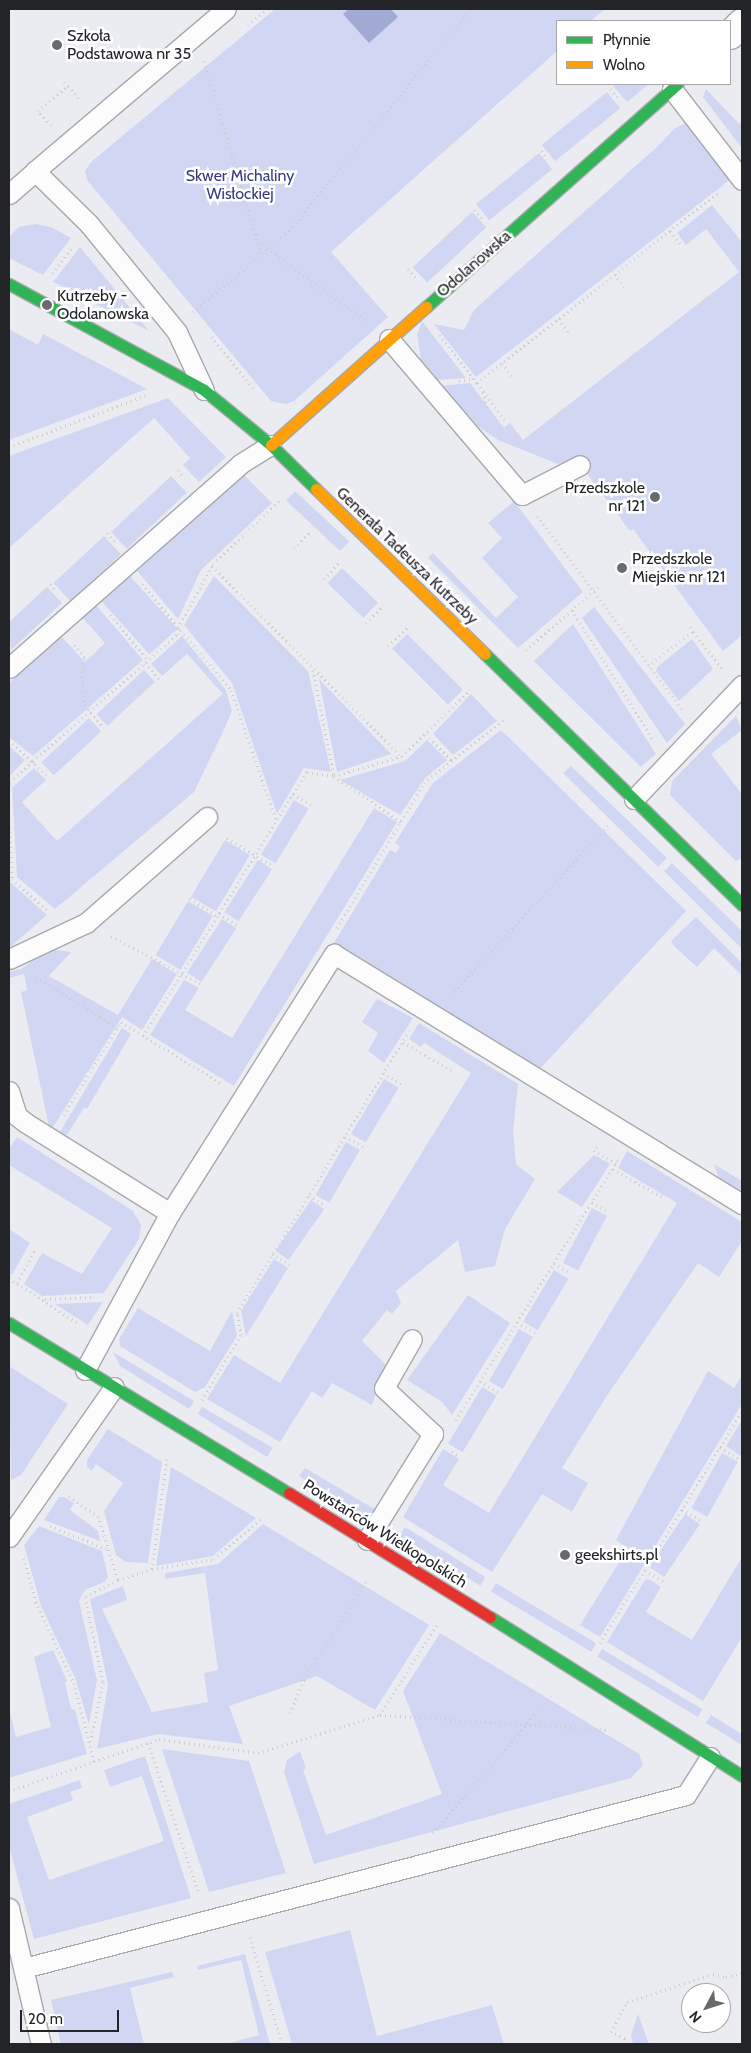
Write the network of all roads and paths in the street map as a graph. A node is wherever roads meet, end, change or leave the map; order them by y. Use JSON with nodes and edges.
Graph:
{"nodes":[{"id":1,"x":226,"y":9,"type":"edge"},
{"id":2,"x":268,"y":9,"type":"edge"},
{"id":3,"x":471,"y":9,"type":"edge"},
{"id":4,"x":742,"y":23,"type":"edge"},
{"id":5,"x":247,"y":26,"type":"dead end"},
{"id":6,"x":731,"y":34,"type":"edge"},
{"id":7,"x":196,"y":35,"type":"junction"},
{"id":8,"x":212,"y":56,"type":"dead end"},
{"id":9,"x":204,"y":62,"type":"junction"},
{"id":10,"x":197,"y":68,"type":"dead end"},
{"id":11,"x":68,"y":86,"type":"dead end"},
{"id":12,"x":675,"y":86,"type":"edge"},
{"id":13,"x":78,"y":98,"type":"dead end"},
{"id":14,"x":35,"y":171,"type":"junction"},
{"id":15,"x":741,"y":178,"type":"edge"},
{"id":16,"x":9,"y":194,"type":"edge"},
{"id":17,"x":670,"y":231,"type":"junction"},
{"id":18,"x":267,"y":248,"type":"junction"},
{"id":19,"x":682,"y":248,"type":"dead end"},
{"id":20,"x":261,"y":253,"type":"junction"},
{"id":21,"x":614,"y":274,"type":"junction"},
{"id":22,"x":9,"y":284,"type":"edge"},
{"id":23,"x":626,"y":291,"type":"dead end"},
{"id":24,"x":185,"y":307,"type":"dead end"},
{"id":25,"x":420,"y":312,"type":"junction"},
{"id":26,"x":558,"y":318,"type":"junction"},
{"id":27,"x":372,"y":324,"type":"dead end"},
{"id":28,"x":570,"y":335,"type":"dead end"},
{"id":29,"x":389,"y":338,"type":"junction"},
{"id":30,"x":502,"y":363,"type":"junction"},
{"id":31,"x":474,"y":379,"type":"junction"},
{"id":32,"x":513,"y":379,"type":"dead end"},
{"id":33,"x":477,"y":383,"type":"junction"},
{"id":34,"x":429,"y":385,"type":"junction"},
{"id":35,"x":204,"y":390,"type":"junction"},
{"id":36,"x":155,"y":392,"type":"dead end"},
{"id":37,"x":504,"y":420,"type":"dead end"},
{"id":38,"x":271,"y":445,"type":"junction"},
{"id":39,"x":9,"y":447,"type":"edge"},
{"id":40,"x":580,"y":465,"type":"dead end"},
{"id":41,"x":522,"y":495,"type":"junction"},
{"id":42,"x":279,"y":501,"type":"dead end"},
{"id":43,"x":310,"y":532,"type":"dead end"},
{"id":44,"x":294,"y":548,"type":"dead end"},
{"id":45,"x":340,"y":561,"type":"dead end"},
{"id":46,"x":127,"y":566,"type":"junction"},
{"id":47,"x":212,"y":566,"type":"junction"},
{"id":48,"x":324,"y":579,"type":"dead end"},
{"id":49,"x":598,"y":587,"type":"dead end"},
{"id":50,"x":592,"y":592,"type":"junction"},
{"id":51,"x":93,"y":595,"type":"junction"},
{"id":52,"x":384,"y":605,"type":"dead end"},
{"id":53,"x":572,"y":610,"type":"junction"},
{"id":54,"x":366,"y":623,"type":"dead end"},
{"id":55,"x":690,"y":626,"type":"dead end"},
{"id":56,"x":178,"y":628,"type":"junction"},
{"id":57,"x":407,"y":628,"type":"dead end"},
{"id":58,"x":694,"y":632,"type":"junction"},
{"id":59,"x":388,"y":646,"type":"dead end"},
{"id":60,"x":518,"y":656,"type":"dead end"},
{"id":61,"x":85,"y":658,"type":"dead end"},
{"id":62,"x":147,"y":661,"type":"junction"},
{"id":63,"x":648,"y":666,"type":"junction"},
{"id":64,"x":9,"y":668,"type":"edge"},
{"id":65,"x":313,"y":670,"type":"junction"},
{"id":66,"x":159,"y":679,"type":"dead end"},
{"id":67,"x":740,"y":687,"type":"edge"},
{"id":68,"x":470,"y":690,"type":"dead end"},
{"id":69,"x":529,"y":696,"type":"junction"},
{"id":70,"x":89,"y":712,"type":"junction"},
{"id":71,"x":104,"y":728,"type":"dead end"},
{"id":72,"x":698,"y":730,"type":"junction"},
{"id":73,"x":426,"y":734,"type":"junction"},
{"id":74,"x":9,"y":740,"type":"edge"},
{"id":75,"x":402,"y":756,"type":"junction"},
{"id":76,"x":33,"y":761,"type":"junction"},
{"id":77,"x":452,"y":761,"type":"junction"},
{"id":78,"x":668,"y":762,"type":"junction"},
{"id":79,"x":334,"y":776,"type":"junction"},
{"id":80,"x":48,"y":778,"type":"dead end"},
{"id":81,"x":9,"y":790,"type":"edge"},
{"id":82,"x":293,"y":794,"type":"junction"},
{"id":83,"x":634,"y":799,"type":"junction"},
{"id":84,"x":311,"y":805,"type":"dead end"},
{"id":85,"x":207,"y":817,"type":"dead end"},
{"id":86,"x":276,"y":820,"type":"junction"},
{"id":87,"x":401,"y":822,"type":"junction"},
{"id":88,"x":608,"y":825,"type":"dead end"},
{"id":89,"x":227,"y":838,"type":"dead end"},
{"id":90,"x":255,"y":854,"type":"junction"},
{"id":91,"x":273,"y":866,"type":"dead end"},
{"id":92,"x":190,"y":898,"type":"dead end"},
{"id":93,"x":742,"y":905,"type":"edge"},
{"id":94,"x":218,"y":914,"type":"junction"},
{"id":95,"x":237,"y":925,"type":"dead end"},
{"id":96,"x":335,"y":931,"type":"dead end"},
{"id":97,"x":12,"y":958,"type":"edge"},
{"id":98,"x":433,"y":1015,"type":"junction"},
{"id":99,"x":412,"y":1026,"type":"dead end"},
{"id":100,"x":118,"y":1028,"type":"junction"},
{"id":101,"x":143,"y":1036,"type":"junction"},
{"id":102,"x":403,"y":1042,"type":"junction"},
{"id":103,"x":451,"y":1070,"type":"dead end"},
{"id":104,"x":383,"y":1073,"type":"junction"},
{"id":105,"x":401,"y":1084,"type":"dead end"},
{"id":106,"x":227,"y":1086,"type":"dead end"},
{"id":107,"x":9,"y":1091,"type":"edge"},
{"id":108,"x":345,"y":1136,"type":"junction"},
{"id":109,"x":50,"y":1138,"type":"junction"},
{"id":110,"x":363,"y":1147,"type":"dead end"},
{"id":111,"x":624,"y":1151,"type":"dead end"},
{"id":112,"x":613,"y":1169,"type":"junction"},
{"id":113,"x":309,"y":1195,"type":"junction"},
{"id":114,"x":664,"y":1198,"type":"dead end"},
{"id":115,"x":592,"y":1202,"type":"junction"},
{"id":116,"x":742,"y":1204,"type":"edge"},
{"id":117,"x":326,"y":1206,"type":"dead end"},
{"id":118,"x":609,"y":1212,"type":"dead end"},
{"id":119,"x":170,"y":1213,"type":"junction"},
{"id":120,"x":36,"y":1249,"type":"dead end"},
{"id":121,"x":272,"y":1254,"type":"junction"},
{"id":122,"x":554,"y":1263,"type":"junction"},
{"id":123,"x":290,"y":1265,"type":"dead end"},
{"id":124,"x":572,"y":1274,"type":"dead end"},
{"id":125,"x":9,"y":1278,"type":"edge"},
{"id":126,"x":16,"y":1283,"type":"junction"},
{"id":127,"x":100,"y":1297,"type":"dead end"},
{"id":128,"x":44,"y":1299,"type":"junction"},
{"id":129,"x":517,"y":1322,"type":"junction"},
{"id":130,"x":9,"y":1323,"type":"edge"},
{"id":131,"x":535,"y":1333,"type":"dead end"},
{"id":132,"x":103,"y":1339,"type":"junction"},
{"id":133,"x":412,"y":1339,"type":"dead end"},
{"id":134,"x":85,"y":1370,"type":"junction"},
{"id":135,"x":480,"y":1381,"type":"junction"},
{"id":136,"x":114,"y":1388,"type":"junction"},
{"id":137,"x":499,"y":1393,"type":"dead end"},
{"id":138,"x":202,"y":1400,"type":"dead end"},
{"id":139,"x":742,"y":1411,"type":"edge"},
{"id":140,"x":451,"y":1428,"type":"dead end"},
{"id":141,"x":720,"y":1446,"type":"junction"},
{"id":142,"x":167,"y":1458,"type":"dead end"},
{"id":143,"x":740,"y":1459,"type":"dead end"},
{"id":144,"x":48,"y":1482,"type":"junction"},
{"id":145,"x":682,"y":1509,"type":"junction"},
{"id":146,"x":263,"y":1517,"type":"dead end"},
{"id":147,"x":702,"y":1521,"type":"dead end"},
{"id":148,"x":16,"y":1527,"type":"edge"},
{"id":149,"x":367,"y":1540,"type":"junction"},
{"id":150,"x":107,"y":1549,"type":"junction"},
{"id":151,"x":152,"y":1569,"type":"junction"},
{"id":152,"x":645,"y":1570,"type":"junction"},
{"id":153,"x":118,"y":1580,"type":"junction"},
{"id":154,"x":367,"y":1580,"type":"dead end"},
{"id":155,"x":664,"y":1582,"type":"dead end"},
{"id":156,"x":437,"y":1624,"type":"dead end"},
{"id":157,"x":600,"y":1643,"type":"dead end"},
{"id":158,"x":552,"y":1694,"type":"dead end"},
{"id":159,"x":290,"y":1712,"type":"dead end"},
{"id":160,"x":380,"y":1716,"type":"junction"},
{"id":161,"x":524,"y":1724,"type":"junction"},
{"id":162,"x":610,"y":1730,"type":"dead end"},
{"id":163,"x":90,"y":1743,"type":"junction"},
{"id":164,"x":148,"y":1743,"type":"junction"},
{"id":165,"x":710,"y":1757,"type":"junction"},
{"id":166,"x":94,"y":1762,"type":"junction"},
{"id":167,"x":742,"y":1776,"type":"edge"},
{"id":168,"x":9,"y":1791,"type":"edge"},
{"id":169,"x":431,"y":1835,"type":"dead end"},
{"id":170,"x":9,"y":1908,"type":"edge"},
{"id":171,"x":243,"y":1912,"type":"junction"},
{"id":172,"x":208,"y":1921,"type":"junction"},
{"id":173,"x":24,"y":1968,"type":"junction"},
{"id":174,"x":742,"y":1973,"type":"edge"},
{"id":175,"x":41,"y":2044,"type":"edge"},
{"id":176,"x":282,"y":2044,"type":"edge"},
{"id":177,"x":627,"y":2044,"type":"edge"}],
"edges":[{"from":1,"to":7,"type":"lane"},
{"from":2,"to":5,"type":"path"},
{"from":3,"to":18,"type":"path"},
{"from":4,"to":6,"type":"street"},
{"from":7,"to":9,"type":"path"},
{"from":7,"to":14,"type":"lane"},
{"from":8,"to":9,"type":"path"},
{"from":9,"to":10,"type":"path"},
{"from":9,"to":20,"type":"path"},
{"from":11,"to":13,"type":"path"},
{"from":12,"to":15,"type":"lane"},
{"from":12,"to":25,"type":"street","name":"Odolanowska"},
{"from":14,"to":16,"type":"lane"},
{"from":14,"to":35,"type":"lane"},
{"from":15,"to":17,"type":"path"},
{"from":17,"to":19,"type":"path"},
{"from":17,"to":21,"type":"path"},
{"from":18,"to":20,"type":"path"},
{"from":18,"to":27,"type":"path"},
{"from":20,"to":24,"type":"path"},
{"from":21,"to":23,"type":"path"},
{"from":21,"to":26,"type":"path"},
{"from":22,"to":35,"type":"street","name":"Generała Tadeusza Kutrzeby"},
{"from":25,"to":29,"type":"street","name":"Odolanowska"},
{"from":25,"to":31,"type":"path"},
{"from":26,"to":28,"type":"path"},
{"from":26,"to":30,"type":"path"},
{"from":29,"to":34,"type":"lane"},
{"from":29,"to":38,"type":"street","name":"Odolanowska"},
{"from":30,"to":32,"type":"path"},
{"from":30,"to":33,"type":"path"},
{"from":31,"to":33,"type":"path"},
{"from":31,"to":34,"type":"path"},
{"from":33,"to":37,"type":"path"},
{"from":34,"to":41,"type":"lane"},
{"from":35,"to":38,"type":"street","name":"Generała Tadeusza Kutrzeby"},
{"from":36,"to":39,"type":"path"},
{"from":38,"to":46,"type":"lane"},
{"from":38,"to":69,"type":"street","name":"Generała Tadeusza Kutrzeby"},
{"from":40,"to":41,"type":"lane"},
{"from":41,"to":50,"type":"path"},
{"from":42,"to":47,"type":"path"},
{"from":43,"to":44,"type":"path"},
{"from":45,"to":48,"type":"path"},
{"from":46,"to":51,"type":"lane"},
{"from":46,"to":56,"type":"path"},
{"from":47,"to":56,"type":"path"},
{"from":47,"to":65,"type":"path"},
{"from":49,"to":50,"type":"path"},
{"from":50,"to":53,"type":"path"},
{"from":50,"to":63,"type":"path"},
{"from":51,"to":62,"type":"path"},
{"from":51,"to":64,"type":"lane"},
{"from":52,"to":54,"type":"path"},
{"from":53,"to":60,"type":"path"},
{"from":53,"to":78,"type":"path"},
{"from":55,"to":58,"type":"path"},
{"from":56,"to":62,"type":"path"},
{"from":56,"to":86,"type":"path"},
{"from":57,"to":59,"type":"path"},
{"from":58,"to":63,"type":"path"},
{"from":58,"to":67,"type":"path"},
{"from":61,"to":70,"type":"path"},
{"from":62,"to":66,"type":"path"},
{"from":62,"to":70,"type":"path"},
{"from":63,"to":72,"type":"path"},
{"from":65,"to":75,"type":"path"},
{"from":65,"to":79,"type":"path"},
{"from":67,"to":72,"type":"lane"},
{"from":68,"to":73,"type":"path"},
{"from":69,"to":77,"type":"path"},
{"from":69,"to":83,"type":"street","name":"Generała Tadeusza Kutrzeby"},
{"from":70,"to":71,"type":"path"},
{"from":70,"to":76,"type":"path"},
{"from":72,"to":78,"type":"lane"},
{"from":73,"to":75,"type":"path"},
{"from":73,"to":77,"type":"path"},
{"from":74,"to":76,"type":"path"},
{"from":75,"to":79,"type":"path"},
{"from":76,"to":80,"type":"path"},
{"from":76,"to":81,"type":"path"},
{"from":77,"to":87,"type":"path"},
{"from":78,"to":83,"type":"lane"},
{"from":79,"to":82,"type":"path"},
{"from":79,"to":87,"type":"path"},
{"from":82,"to":84,"type":"path"},
{"from":82,"to":86,"type":"path"},
{"from":83,"to":93,"type":"street","name":"Generała Tadeusza Kutrzeby"},
{"from":85,"to":97,"type":"lane"},
{"from":86,"to":90,"type":"path"},
{"from":87,"to":96,"type":"path"},
{"from":88,"to":98,"type":"path"},
{"from":89,"to":90,"type":"path"},
{"from":90,"to":91,"type":"path"},
{"from":90,"to":94,"type":"path"},
{"from":92,"to":94,"type":"path"},
{"from":94,"to":95,"type":"path"},
{"from":94,"to":101,"type":"path"},
{"from":97,"to":100,"type":"path"},
{"from":98,"to":116,"type":"lane"},
{"from":98,"to":119,"type":"lane"},
{"from":99,"to":102,"type":"path"},
{"from":100,"to":101,"type":"path"},
{"from":100,"to":109,"type":"path"},
{"from":101,"to":106,"type":"path"},
{"from":102,"to":103,"type":"path"},
{"from":102,"to":104,"type":"path"},
{"from":104,"to":105,"type":"path"},
{"from":104,"to":108,"type":"path"},
{"from":107,"to":109,"type":"lane"},
{"from":108,"to":110,"type":"path"},
{"from":108,"to":113,"type":"path"},
{"from":109,"to":119,"type":"lane"},
{"from":111,"to":112,"type":"path"},
{"from":112,"to":114,"type":"path"},
{"from":112,"to":115,"type":"path"},
{"from":113,"to":117,"type":"path"},
{"from":113,"to":121,"type":"path"},
{"from":115,"to":118,"type":"path"},
{"from":115,"to":122,"type":"path"},
{"from":119,"to":132,"type":"lane"},
{"from":120,"to":126,"type":"path"},
{"from":121,"to":123,"type":"path"},
{"from":121,"to":138,"type":"path"},
{"from":122,"to":124,"type":"path"},
{"from":122,"to":129,"type":"path"},
{"from":125,"to":126,"type":"path"},
{"from":126,"to":128,"type":"path"},
{"from":127,"to":128,"type":"path"},
{"from":128,"to":132,"type":"path"},
{"from":129,"to":131,"type":"path"},
{"from":129,"to":135,"type":"path"},
{"from":130,"to":134,"type":"street","name":"Powstańców Wielkopolskich"},
{"from":132,"to":134,"type":"lane"},
{"from":133,"to":149,"type":"lane"},
{"from":134,"to":136,"type":"street","name":"Powstańców Wielkopolskich"},
{"from":135,"to":137,"type":"path"},
{"from":135,"to":140,"type":"path"},
{"from":136,"to":144,"type":"lane"},
{"from":136,"to":149,"type":"street","name":"Powstańców Wielkopolskich"},
{"from":139,"to":141,"type":"path"},
{"from":141,"to":143,"type":"path"},
{"from":141,"to":145,"type":"path"},
{"from":142,"to":151,"type":"path"},
{"from":144,"to":148,"type":"lane"},
{"from":144,"to":150,"type":"path"},
{"from":145,"to":147,"type":"path"},
{"from":145,"to":152,"type":"path"},
{"from":146,"to":151,"type":"path"},
{"from":148,"to":150,"type":"path"},
{"from":148,"to":163,"type":"path"},
{"from":149,"to":165,"type":"street","name":"Powstańców Wielkopolskich"},
{"from":150,"to":153,"type":"path"},
{"from":151,"to":153,"type":"path"},
{"from":152,"to":155,"type":"path"},
{"from":152,"to":157,"type":"path"},
{"from":153,"to":163,"type":"path"},
{"from":154,"to":159,"type":"path"},
{"from":156,"to":160,"type":"path"},
{"from":158,"to":161,"type":"path"},
{"from":160,"to":161,"type":"path"},
{"from":160,"to":164,"type":"path"},
{"from":161,"to":162,"type":"path"},
{"from":161,"to":169,"type":"path"},
{"from":163,"to":166,"type":"path"},
{"from":164,"to":166,"type":"path"},
{"from":164,"to":172,"type":"path"},
{"from":165,"to":167,"type":"street","name":"Powstańców Wielkopolskich"},
{"from":165,"to":171,"type":"lane"},
{"from":166,"to":168,"type":"path"},
{"from":170,"to":173,"type":"lane"},
{"from":171,"to":172,"type":"lane"},
{"from":171,"to":176,"type":"path"},
{"from":172,"to":173,"type":"lane"},
{"from":173,"to":175,"type":"lane"},
{"from":174,"to":177,"type":"path"}]}
